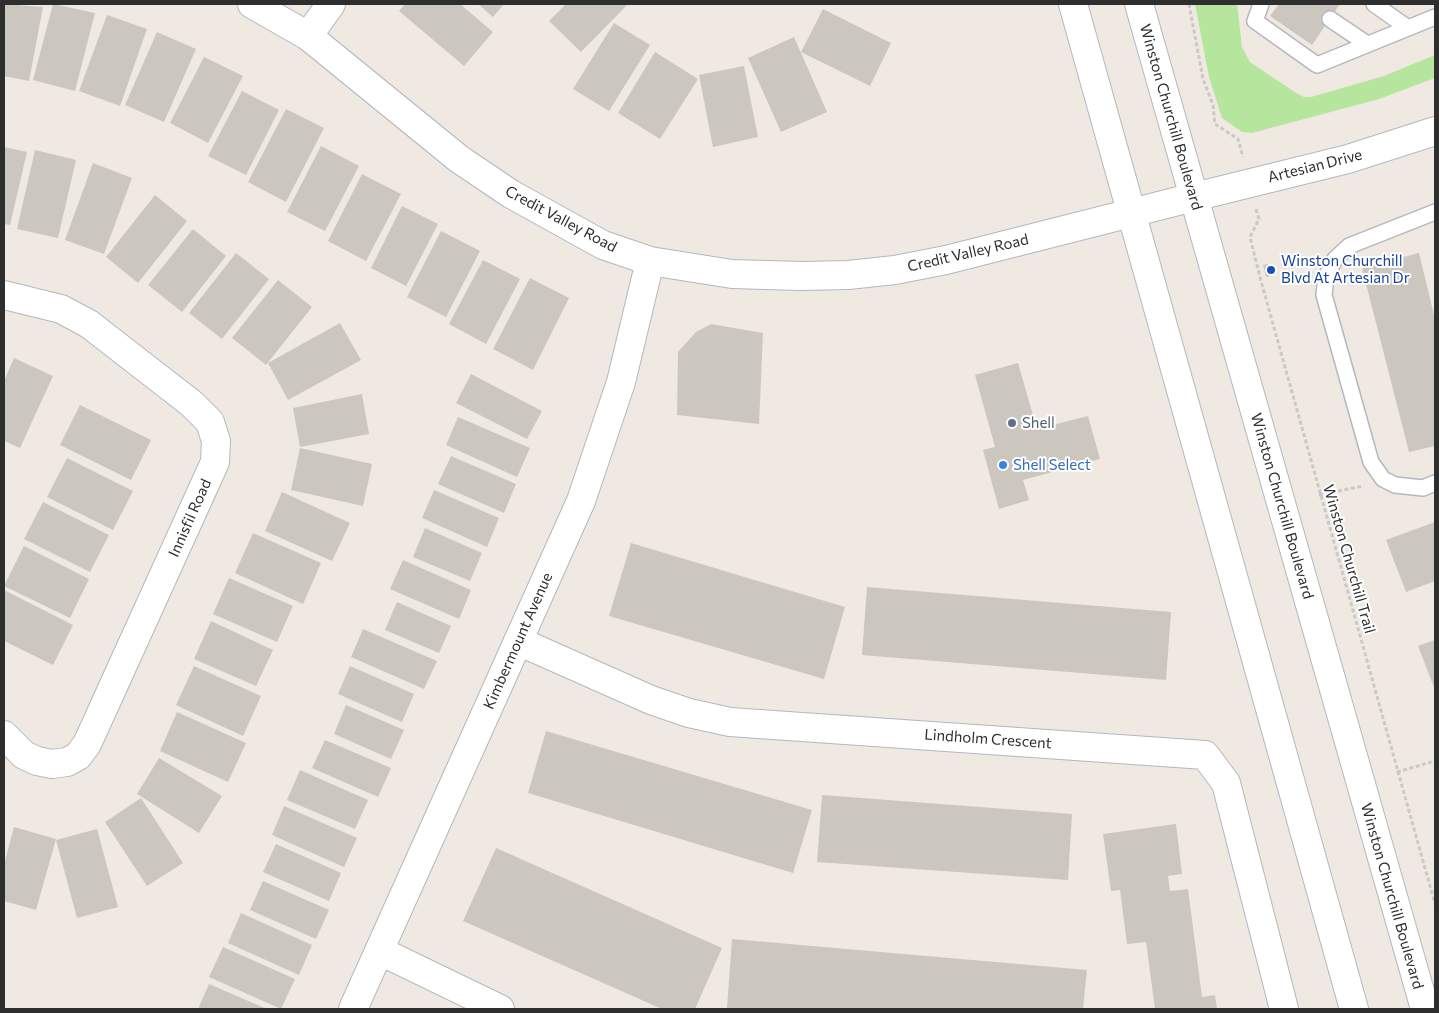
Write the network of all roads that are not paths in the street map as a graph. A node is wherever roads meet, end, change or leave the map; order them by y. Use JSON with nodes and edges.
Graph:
{"nodes":[{"id":1,"x":252,"y":4,"type":"edge"},
{"id":2,"x":330,"y":4,"type":"edge"},
{"id":3,"x":1073,"y":4,"type":"edge"},
{"id":4,"x":1139,"y":4,"type":"edge"},
{"id":5,"x":1261,"y":4,"type":"edge"},
{"id":6,"x":1374,"y":4,"type":"edge"},
{"id":7,"x":1435,"y":16,"type":"edge"},
{"id":8,"x":1330,"y":19,"type":"dead end"},
{"id":9,"x":1408,"y":28,"type":"junction"},
{"id":10,"x":308,"y":36,"type":"junction"},
{"id":11,"x":1367,"y":44,"type":"junction"},
{"id":12,"x":1435,"y":131,"type":"edge"},
{"id":13,"x":1194,"y":197,"type":"junction"},
{"id":14,"x":1435,"y":212,"type":"edge"},
{"id":15,"x":1132,"y":213,"type":"junction"},
{"id":16,"x":650,"y":261,"type":"junction"},
{"id":17,"x":4,"y":295,"type":"edge"},
{"id":18,"x":1435,"y":483,"type":"edge"},
{"id":19,"x":518,"y":641,"type":"junction"},
{"id":20,"x":4,"y":735,"type":"edge"},
{"id":21,"x":380,"y":951,"type":"junction"},
{"id":22,"x":353,"y":1009,"type":"edge"},
{"id":23,"x":500,"y":1009,"type":"edge"},
{"id":24,"x":1284,"y":1009,"type":"edge"},
{"id":25,"x":1354,"y":1009,"type":"edge"},
{"id":26,"x":1425,"y":1009,"type":"edge"}],
"edges":[{"from":1,"to":10,"type":"street","name":"Credit Valley Road"},
{"from":2,"to":10,"type":"street"},
{"from":3,"to":15,"type":"street"},
{"from":4,"to":13,"type":"street","name":"Winston Churchill Boulevard"},
{"from":5,"to":11,"type":"lane"},
{"from":6,"to":9,"type":"lane"},
{"from":7,"to":9,"type":"lane"},
{"from":8,"to":11,"type":"lane"},
{"from":9,"to":11,"type":"lane"},
{"from":10,"to":16,"type":"street","name":"Credit Valley Road"},
{"from":12,"to":13,"type":"street","name":"Artesian Drive"},
{"from":13,"to":15,"type":"street","name":"Artesian Drive"},
{"from":13,"to":26,"type":"street","name":"Winston Churchill Boulevard"},
{"from":14,"to":18,"type":"lane"},
{"from":15,"to":16,"type":"street","name":"Credit Valley Road"},
{"from":15,"to":25,"type":"street"},
{"from":16,"to":19,"type":"street","name":"Kimbermount Avenue"},
{"from":17,"to":20,"type":"street","name":"Innisfil Road"},
{"from":19,"to":21,"type":"street","name":"Kimbermount Avenue"},
{"from":19,"to":24,"type":"street","name":"Lindholm Crescent"},
{"from":21,"to":22,"type":"street","name":"Kimbermount Avenue"},
{"from":21,"to":23,"type":"street"}]}
